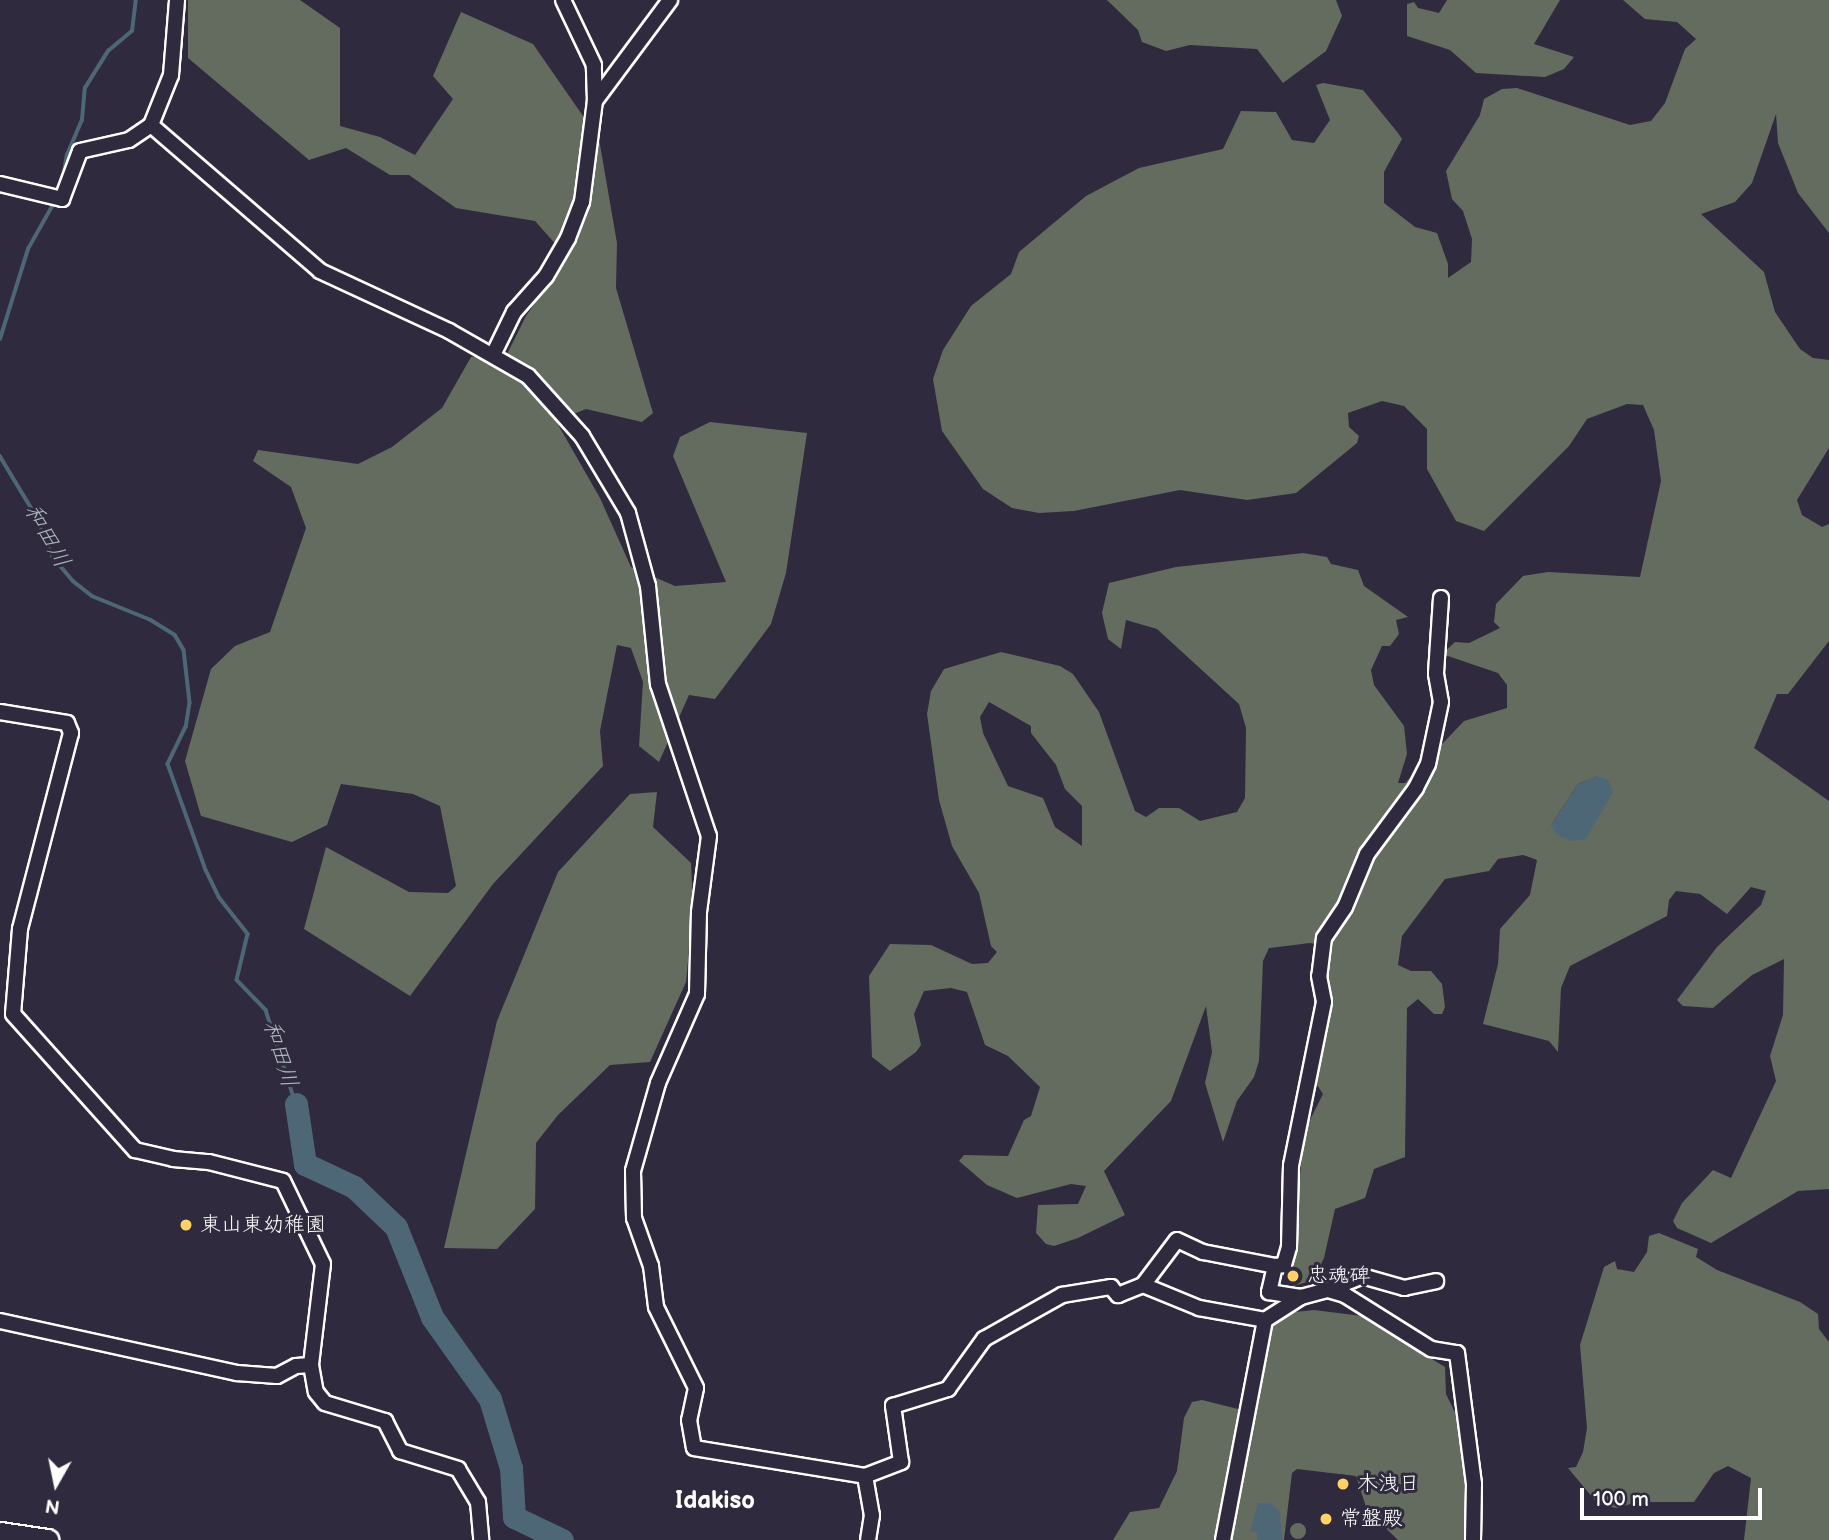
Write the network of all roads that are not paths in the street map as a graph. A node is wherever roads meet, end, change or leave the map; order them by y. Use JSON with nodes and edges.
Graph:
{"nodes":[{"id":1,"x":177,"y":0,"type":"edge"},
{"id":2,"x":563,"y":0,"type":"edge"},
{"id":3,"x":670,"y":0,"type":"edge"},
{"id":4,"x":595,"y":101,"type":"junction"},
{"id":5,"x":151,"y":125,"type":"junction"},
{"id":6,"x":0,"y":184,"type":"edge"},
{"id":7,"x":493,"y":355,"type":"junction"},
{"id":8,"x":1441,"y":598,"type":"dead end"},
{"id":9,"x":0,"y":712,"type":"edge"},
{"id":10,"x":1275,"y":1266,"type":"junction"},
{"id":11,"x":1436,"y":1281,"type":"dead end"},
{"id":12,"x":1143,"y":1285,"type":"junction"},
{"id":13,"x":1328,"y":1290,"type":"junction"},
{"id":14,"x":1301,"y":1297,"type":"junction"},
{"id":15,"x":1265,"y":1320,"type":"junction"},
{"id":16,"x":0,"y":1321,"type":"edge"},
{"id":17,"x":311,"y":1365,"type":"junction"},
{"id":18,"x":865,"y":1476,"type":"junction"},
{"id":19,"x":0,"y":1533,"type":"edge"},
{"id":20,"x":47,"y":1540,"type":"edge"},
{"id":21,"x":481,"y":1540,"type":"edge"},
{"id":22,"x":868,"y":1540,"type":"edge"},
{"id":23,"x":1223,"y":1540,"type":"edge"},
{"id":24,"x":1473,"y":1540,"type":"edge"}],
"edges":[{"from":1,"to":5,"type":"street"},
{"from":2,"to":4,"type":"street"},
{"from":3,"to":4,"type":"street"},
{"from":4,"to":7,"type":"street"},
{"from":5,"to":6,"type":"street"},
{"from":5,"to":7,"type":"street"},
{"from":7,"to":18,"type":"street"},
{"from":8,"to":10,"type":"street"},
{"from":9,"to":17,"type":"street"},
{"from":10,"to":12,"type":"street"},
{"from":10,"to":14,"type":"street"},
{"from":11,"to":13,"type":"street"},
{"from":12,"to":15,"type":"street"},
{"from":12,"to":18,"type":"street"},
{"from":13,"to":14,"type":"street"},
{"from":13,"to":24,"type":"street"},
{"from":14,"to":15,"type":"street"},
{"from":15,"to":23,"type":"street"},
{"from":16,"to":17,"type":"street"},
{"from":17,"to":21,"type":"street"},
{"from":18,"to":22,"type":"street"},
{"from":19,"to":20,"type":"main road"}]}
